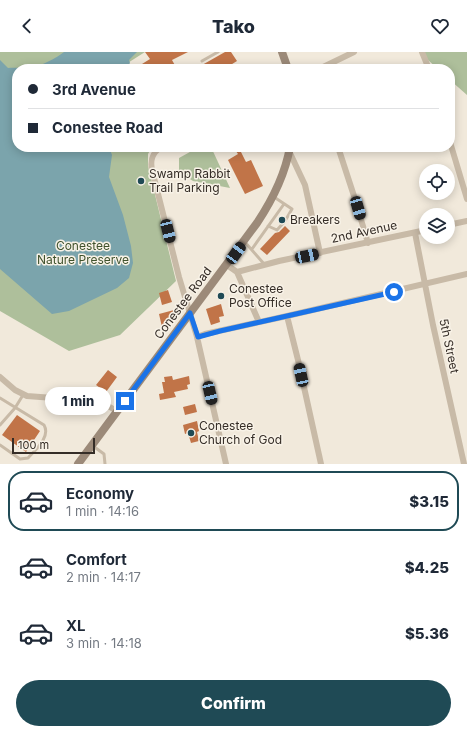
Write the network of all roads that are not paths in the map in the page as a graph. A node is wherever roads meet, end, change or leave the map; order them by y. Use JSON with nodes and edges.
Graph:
{"nodes":[{"id":1,"x":218,"y":52,"type":"edge"},
{"id":2,"x":282,"y":52,"type":"edge"},
{"id":3,"x":354,"y":52,"type":"edge"},
{"id":4,"x":422,"y":52,"type":"edge"},
{"id":5,"x":202,"y":61,"type":"dead end"},
{"id":6,"x":286,"y":64,"type":"edge"},
{"id":7,"x":329,"y":64,"type":"edge"},
{"id":8,"x":427,"y":64,"type":"edge"},
{"id":9,"x":155,"y":152,"type":"edge"},
{"id":10,"x":289,"y":152,"type":"edge"},
{"id":11,"x":291,"y":152,"type":"edge"},
{"id":12,"x":340,"y":152,"type":"edge"},
{"id":13,"x":453,"y":152,"type":"edge"},
{"id":14,"x":274,"y":197,"type":"junction"},
{"id":15,"x":467,"y":198,"type":"edge"},
{"id":16,"x":284,"y":204,"type":"junction"},
{"id":17,"x":467,"y":221,"type":"edge"},
{"id":18,"x":455,"y":224,"type":"edge"},
{"id":19,"x":268,"y":226,"type":"junction"},
{"id":20,"x":419,"y":232,"type":"edge"},
{"id":21,"x":415,"y":233,"type":"junction"},
{"id":22,"x":244,"y":241,"type":"junction"},
{"id":23,"x":368,"y":243,"type":"junction"},
{"id":24,"x":252,"y":249,"type":"junction"},
{"id":25,"x":320,"y":253,"type":"junction"},
{"id":26,"x":266,"y":264,"type":"junction"},
{"id":27,"x":227,"y":265,"type":"junction"},
{"id":28,"x":236,"y":272,"type":"junction"},
{"id":29,"x":467,"y":274,"type":"edge"},
{"id":30,"x":425,"y":284,"type":"junction"},
{"id":31,"x":190,"y":313,"type":"junction"},
{"id":32,"x":287,"y":316,"type":"junction"},
{"id":33,"x":259,"y":322,"type":"junction"},
{"id":34,"x":198,"y":337,"type":"junction"},
{"id":35,"x":0,"y":377,"type":"edge"},
{"id":36,"x":23,"y":394,"type":"junction"},
{"id":37,"x":0,"y":398,"type":"edge"},
{"id":38,"x":15,"y":408,"type":"junction"},
{"id":39,"x":117,"y":411,"type":"junction"},
{"id":40,"x":2,"y":420,"type":"edge"},
{"id":41,"x":0,"y":425,"type":"edge"},
{"id":42,"x":0,"y":445,"type":"edge"},
{"id":43,"x":92,"y":445,"type":"junction"},
{"id":44,"x":78,"y":464,"type":"edge"},
{"id":45,"x":105,"y":464,"type":"edge"},
{"id":46,"x":226,"y":464,"type":"edge"},
{"id":47,"x":321,"y":464,"type":"edge"},
{"id":48,"x":464,"y":464,"type":"edge"}],
"edges":[{"from":1,"to":5,"type":"lane"},
{"from":2,"to":6,"type":"main road"},
{"from":3,"to":7,"type":"street"},
{"from":4,"to":8,"type":"street"},
{"from":9,"to":31,"type":"street"},
{"from":10,"to":14,"type":"main road","name":"Conestee Road"},
{"from":11,"to":25,"type":"street"},
{"from":12,"to":23,"type":"street"},
{"from":13,"to":15,"type":"street"},
{"from":14,"to":16,"type":"lane"},
{"from":14,"to":22,"type":"main road","name":"Conestee Road"},
{"from":16,"to":19,"type":"lane"},
{"from":16,"to":19,"type":"lane"},
{"from":17,"to":18,"type":"street"},
{"from":19,"to":24,"type":"lane"},
{"from":20,"to":21,"type":"street","name":"2nd Avenue"},
{"from":21,"to":23,"type":"street","name":"2nd Avenue"},
{"from":21,"to":30,"type":"street","name":"5th Street"},
{"from":22,"to":24,"type":"lane"},
{"from":22,"to":27,"type":"main road","name":"Conestee Road"},
{"from":23,"to":25,"type":"street","name":"2nd Avenue"},
{"from":24,"to":26,"type":"lane"},
{"from":25,"to":26,"type":"street","name":"2nd Avenue"},
{"from":26,"to":28,"type":"street","name":"2nd Avenue"},
{"from":27,"to":28,"type":"street"},
{"from":27,"to":31,"type":"main road","name":"Conestee Road"},
{"from":28,"to":33,"type":"street"},
{"from":29,"to":30,"type":"street"},
{"from":30,"to":32,"type":"street"},
{"from":30,"to":48,"type":"street","name":"5th Street"},
{"from":31,"to":34,"type":"street"},
{"from":31,"to":39,"type":"main road","name":"Conestee Road"},
{"from":32,"to":33,"type":"street"},
{"from":32,"to":47,"type":"street"},
{"from":33,"to":34,"type":"street"},
{"from":34,"to":46,"type":"street"},
{"from":35,"to":36,"type":"street"},
{"from":36,"to":38,"type":"lane"},
{"from":36,"to":39,"type":"street"},
{"from":37,"to":38,"type":"lane"},
{"from":38,"to":40,"type":"lane"},
{"from":38,"to":42,"type":"lane"},
{"from":39,"to":43,"type":"main road","name":"Conestee Road"},
{"from":40,"to":41,"type":"lane"},
{"from":43,"to":44,"type":"main road","name":"Conestee Road"},
{"from":43,"to":45,"type":"lane"}]}
